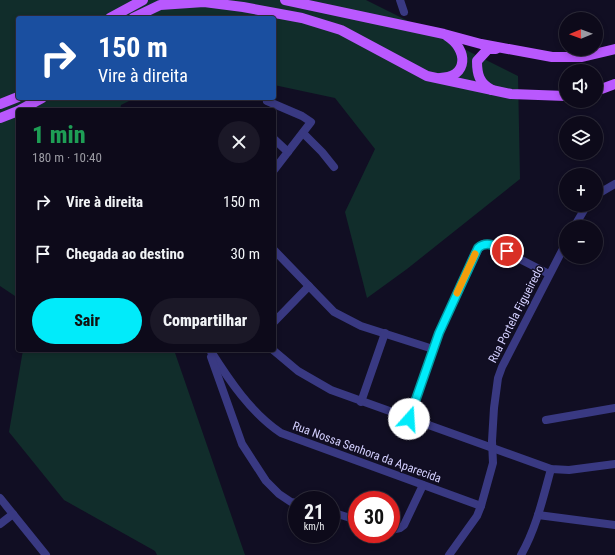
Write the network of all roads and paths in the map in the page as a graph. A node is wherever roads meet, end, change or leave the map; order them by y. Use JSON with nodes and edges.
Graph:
{"nodes":[{"id":1,"x":143,"y":0,"type":"edge"},
{"id":2,"x":285,"y":0,"type":"edge"},
{"id":3,"x":400,"y":0,"type":"edge"},
{"id":4,"x":404,"y":12,"type":"dead end"},
{"id":5,"x":114,"y":16,"type":"edge"},
{"id":6,"x":137,"y":16,"type":"edge"},
{"id":7,"x":444,"y":34,"type":"junction"},
{"id":8,"x":506,"y":48,"type":"junction"},
{"id":9,"x":615,"y":49,"type":"edge"},
{"id":10,"x":427,"y":76,"type":"junction"},
{"id":11,"x":615,"y":84,"type":"edge"},
{"id":12,"x":603,"y":88,"type":"edge"},
{"id":13,"x":498,"y":92,"type":"junction"},
{"id":14,"x":559,"y":97,"type":"edge"},
{"id":15,"x":16,"y":98,"type":"edge"},
{"id":16,"x":38,"y":100,"type":"edge"},
{"id":17,"x":267,"y":101,"type":"dead end"},
{"id":18,"x":0,"y":104,"type":"edge"},
{"id":19,"x":23,"y":108,"type":"edge"},
{"id":20,"x":16,"y":111,"type":"edge"},
{"id":21,"x":0,"y":118,"type":"edge"},
{"id":22,"x":303,"y":133,"type":"junction"},
{"id":23,"x":276,"y":141,"type":"edge"},
{"id":24,"x":288,"y":152,"type":"junction"},
{"id":25,"x":276,"y":167,"type":"edge"},
{"id":26,"x":334,"y":167,"type":"dead end"},
{"id":27,"x":615,"y":184,"type":"edge"},
{"id":28,"x":603,"y":191,"type":"edge"},
{"id":29,"x":276,"y":252,"type":"edge"},
{"id":30,"x":559,"y":255,"type":"edge"},
{"id":31,"x":549,"y":274,"type":"junction"},
{"id":32,"x":309,"y":286,"type":"junction"},
{"id":33,"x":276,"y":320,"type":"edge"},
{"id":34,"x":385,"y":333,"type":"junction"},
{"id":35,"x":433,"y":349,"type":"junction"},
{"id":36,"x":210,"y":352,"type":"edge"},
{"id":37,"x":210,"y":352,"type":"edge"},
{"id":38,"x":275,"y":352,"type":"edge"},
{"id":39,"x":361,"y":402,"type":"junction"},
{"id":40,"x":615,"y":408,"type":"edge"},
{"id":41,"x":409,"y":419,"type":"junction"},
{"id":42,"x":546,"y":420,"type":"dead end"},
{"id":43,"x":493,"y":449,"type":"junction"},
{"id":44,"x":615,"y":464,"type":"edge"},
{"id":45,"x":551,"y":469,"type":"junction"},
{"id":46,"x":423,"y":485,"type":"junction"},
{"id":47,"x":0,"y":498,"type":"edge"},
{"id":48,"x":288,"y":500,"type":"edge"},
{"id":49,"x":481,"y":506,"type":"junction"},
{"id":50,"x":13,"y":514,"type":"junction"},
{"id":51,"x":538,"y":515,"type":"junction"},
{"id":52,"x":0,"y":524,"type":"edge"},
{"id":53,"x":615,"y":525,"type":"edge"},
{"id":54,"x":400,"y":528,"type":"edge"},
{"id":55,"x":46,"y":555,"type":"edge"},
{"id":56,"x":449,"y":555,"type":"edge"},
{"id":57,"x":520,"y":555,"type":"edge"}],
"edges":[{"from":1,"to":5,"type":"main road"},
{"from":2,"to":7,"type":"main road"},
{"from":3,"to":4,"type":"street"},
{"from":6,"to":10,"type":"main road"},
{"from":7,"to":8,"type":"main road"},
{"from":7,"to":10,"type":"main road"},
{"from":8,"to":9,"type":"main road"},
{"from":8,"to":13,"type":"main road"},
{"from":10,"to":13,"type":"main road"},
{"from":11,"to":12,"type":"main road"},
{"from":13,"to":14,"type":"main road"},
{"from":15,"to":18,"type":"main road"},
{"from":16,"to":19,"type":"main road"},
{"from":17,"to":22,"type":"street"},
{"from":20,"to":21,"type":"main road"},
{"from":22,"to":24,"type":"street"},
{"from":22,"to":26,"type":"street"},
{"from":23,"to":24,"type":"street"},
{"from":24,"to":25,"type":"street"},
{"from":27,"to":28,"type":"street"},
{"from":29,"to":32,"type":"street"},
{"from":30,"to":31,"type":"street","name":"Rua Portela Figueiredo"},
{"from":31,"to":35,"type":"street"},
{"from":31,"to":43,"type":"street","name":"Rua Portela Figueiredo"},
{"from":32,"to":33,"type":"street"},
{"from":32,"to":34,"type":"street"},
{"from":34,"to":35,"type":"street"},
{"from":34,"to":39,"type":"street"},
{"from":35,"to":41,"type":"street"},
{"from":36,"to":46,"type":"street","name":"Rua Nossa Senhora da Aparecida"},
{"from":37,"to":48,"type":"street"},
{"from":38,"to":39,"type":"street"},
{"from":39,"to":41,"type":"street"},
{"from":40,"to":42,"type":"street"},
{"from":41,"to":43,"type":"street"},
{"from":43,"to":45,"type":"street"},
{"from":43,"to":49,"type":"street","name":"Rua Portela Figueiredo"},
{"from":44,"to":45,"type":"street"},
{"from":45,"to":51,"type":"street"},
{"from":46,"to":49,"type":"street","name":"Rua Nossa Senhora da Aparecida"},
{"from":46,"to":54,"type":"street"},
{"from":47,"to":50,"type":"street"},
{"from":49,"to":56,"type":"street","name":"Rua Portela Figueiredo"},
{"from":50,"to":52,"type":"street"},
{"from":50,"to":55,"type":"street"},
{"from":51,"to":53,"type":"street"},
{"from":51,"to":57,"type":"street"}]}
